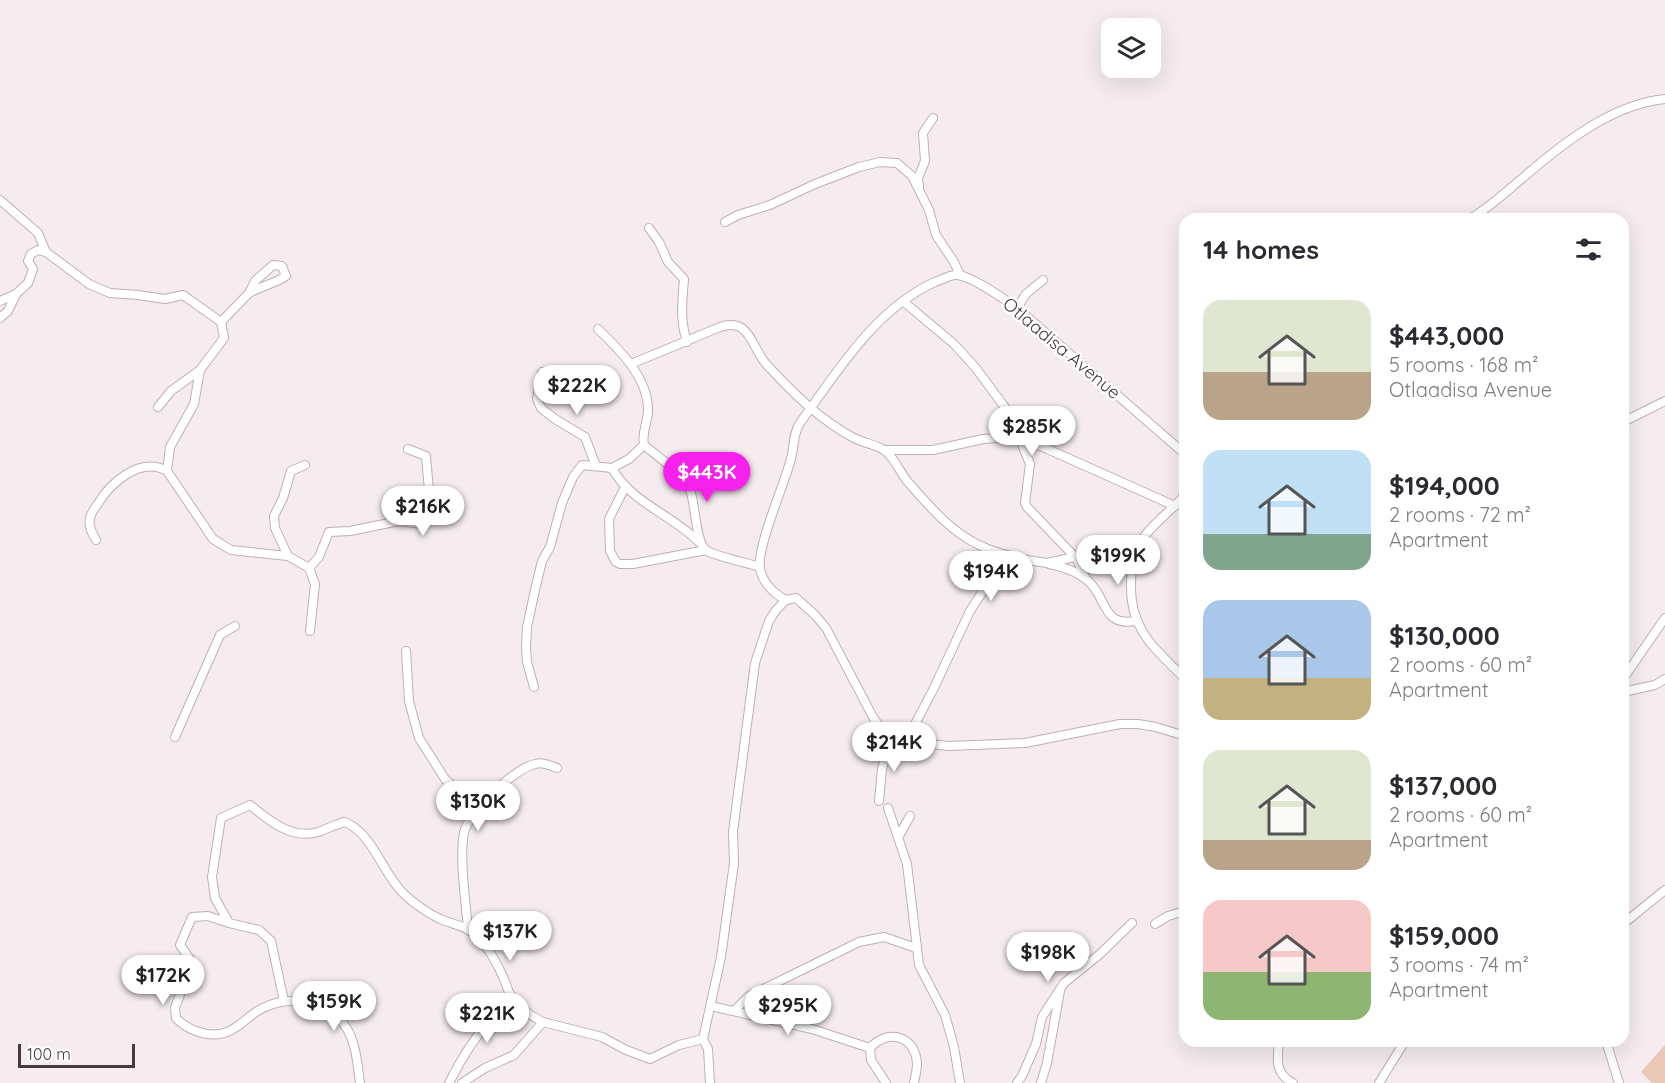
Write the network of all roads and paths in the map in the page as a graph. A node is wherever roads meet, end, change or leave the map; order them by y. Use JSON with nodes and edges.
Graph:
{"nodes":[{"id":1,"x":1665,"y":99,"type":"edge"},
{"id":2,"x":933,"y":118,"type":"dead end"},
{"id":3,"x":919,"y":188,"type":"junction"},
{"id":4,"x":0,"y":200,"type":"edge"},
{"id":5,"x":1478,"y":213,"type":"edge"},
{"id":6,"x":725,"y":222,"type":"dead end"},
{"id":7,"x":649,"y":228,"type":"dead end"},
{"id":8,"x":46,"y":252,"type":"junction"},
{"id":9,"x":960,"y":275,"type":"junction"},
{"id":10,"x":1043,"y":280,"type":"dead end"},
{"id":11,"x":249,"y":293,"type":"junction"},
{"id":12,"x":16,"y":294,"type":"junction"},
{"id":13,"x":0,"y":301,"type":"edge"},
{"id":14,"x":904,"y":302,"type":"junction"},
{"id":15,"x":1017,"y":308,"type":"junction"},
{"id":16,"x":0,"y":318,"type":"edge"},
{"id":17,"x":221,"y":322,"type":"junction"},
{"id":18,"x":598,"y":329,"type":"dead end"},
{"id":19,"x":687,"y":342,"type":"junction"},
{"id":20,"x":631,"y":364,"type":"junction"},
{"id":21,"x":200,"y":370,"type":"junction"},
{"id":22,"x":542,"y":372,"type":"dead end"},
{"id":23,"x":1665,"y":401,"type":"edge"},
{"id":24,"x":158,"y":407,"type":"dead end"},
{"id":25,"x":811,"y":408,"type":"junction"},
{"id":26,"x":1629,"y":419,"type":"edge"},
{"id":27,"x":1020,"y":439,"type":"junction"},
{"id":28,"x":644,"y":445,"type":"junction"},
{"id":29,"x":1179,"y":448,"type":"edge"},
{"id":30,"x":408,"y":449,"type":"dead end"},
{"id":31,"x":885,"y":450,"type":"junction"},
{"id":32,"x":305,"y":465,"type":"dead end"},
{"id":33,"x":596,"y":466,"type":"junction"},
{"id":34,"x":612,"y":468,"type":"junction"},
{"id":35,"x":167,"y":471,"type":"junction"},
{"id":36,"x":625,"y":487,"type":"junction"},
{"id":37,"x":1179,"y":502,"type":"edge"},
{"id":38,"x":1175,"y":506,"type":"junction"},
{"id":39,"x":96,"y":540,"type":"dead end"},
{"id":40,"x":700,"y":543,"type":"junction"},
{"id":41,"x":1139,"y":543,"type":"junction"},
{"id":42,"x":706,"y":550,"type":"junction"},
{"id":43,"x":995,"y":552,"type":"junction"},
{"id":44,"x":288,"y":556,"type":"junction"},
{"id":45,"x":1076,"y":558,"type":"junction"},
{"id":46,"x":1027,"y":561,"type":"junction"},
{"id":47,"x":1047,"y":564,"type":"junction"},
{"id":48,"x":760,"y":567,"type":"junction"},
{"id":49,"x":309,"y":568,"type":"junction"},
{"id":50,"x":999,"y":575,"type":"junction"},
{"id":51,"x":1086,"y":579,"type":"junction"},
{"id":52,"x":786,"y":600,"type":"junction"},
{"id":53,"x":1665,"y":618,"type":"edge"},
{"id":54,"x":1136,"y":621,"type":"junction"},
{"id":55,"x":235,"y":626,"type":"dead end"},
{"id":56,"x":310,"y":631,"type":"dead end"},
{"id":57,"x":406,"y":651,"type":"dead end"},
{"id":58,"x":1629,"y":670,"type":"edge"},
{"id":59,"x":1179,"y":673,"type":"edge"},
{"id":60,"x":1665,"y":679,"type":"edge"},
{"id":61,"x":534,"y":687,"type":"dead end"},
{"id":62,"x":1629,"y":691,"type":"edge"},
{"id":63,"x":1179,"y":734,"type":"edge"},
{"id":64,"x":175,"y":737,"type":"dead end"},
{"id":65,"x":890,"y":740,"type":"junction"},
{"id":66,"x":906,"y":741,"type":"junction"},
{"id":67,"x":556,"y":768,"type":"dead end"},
{"id":68,"x":879,"y":801,"type":"dead end"},
{"id":69,"x":888,"y":808,"type":"dead end"},
{"id":70,"x":478,"y":810,"type":"junction"},
{"id":71,"x":909,"y":816,"type":"dead end"},
{"id":72,"x":898,"y":836,"type":"junction"},
{"id":73,"x":1665,"y":890,"type":"edge"},
{"id":74,"x":1179,"y":912,"type":"edge"},
{"id":75,"x":1629,"y":919,"type":"edge"},
{"id":76,"x":229,"y":922,"type":"junction"},
{"id":77,"x":1132,"y":923,"type":"dead end"},
{"id":78,"x":1155,"y":924,"type":"dead end"},
{"id":79,"x":468,"y":930,"type":"junction"},
{"id":80,"x":916,"y":948,"type":"junction"},
{"id":81,"x":1061,"y":988,"type":"junction"},
{"id":82,"x":511,"y":996,"type":"junction"},
{"id":83,"x":284,"y":1001,"type":"junction"},
{"id":84,"x":711,"y":1006,"type":"junction"},
{"id":85,"x":734,"y":1011,"type":"junction"},
{"id":86,"x":543,"y":1022,"type":"junction"},
{"id":87,"x":703,"y":1039,"type":"junction"},
{"id":88,"x":1036,"y":1044,"type":"junction"},
{"id":89,"x":1050,"y":1047,"type":"junction"},
{"id":90,"x":1279,"y":1047,"type":"edge"},
{"id":91,"x":1401,"y":1047,"type":"edge"},
{"id":92,"x":1608,"y":1047,"type":"edge"},
{"id":93,"x":870,"y":1048,"type":"junction"},
{"id":94,"x":1022,"y":1076,"type":"junction"},
{"id":95,"x":360,"y":1083,"type":"edge"},
{"id":96,"x":449,"y":1083,"type":"edge"},
{"id":97,"x":462,"y":1083,"type":"edge"},
{"id":98,"x":710,"y":1083,"type":"edge"},
{"id":99,"x":886,"y":1083,"type":"edge"},
{"id":100,"x":914,"y":1083,"type":"edge"},
{"id":101,"x":960,"y":1083,"type":"edge"},
{"id":102,"x":1017,"y":1083,"type":"edge"},
{"id":103,"x":1029,"y":1083,"type":"edge"},
{"id":104,"x":1041,"y":1083,"type":"edge"},
{"id":105,"x":1293,"y":1083,"type":"edge"},
{"id":106,"x":1379,"y":1083,"type":"edge"},
{"id":107,"x":1619,"y":1083,"type":"edge"}],
"edges":[{"from":1,"to":5,"type":"street"},
{"from":2,"to":3,"type":"street"},
{"from":3,"to":6,"type":"street"},
{"from":3,"to":9,"type":"street"},
{"from":4,"to":8,"type":"street"},
{"from":7,"to":19,"type":"street"},
{"from":8,"to":12,"type":"street"},
{"from":8,"to":17,"type":"street"},
{"from":9,"to":14,"type":"street"},
{"from":9,"to":15,"type":"street","name":"Otlaadisa Avenue"},
{"from":10,"to":15,"type":"street"},
{"from":11,"to":11,"type":"street"},
{"from":11,"to":17,"type":"street"},
{"from":12,"to":13,"type":"street"},
{"from":12,"to":16,"type":"street"},
{"from":14,"to":25,"type":"street"},
{"from":14,"to":27,"type":"street"},
{"from":15,"to":29,"type":"street","name":"Otlaadisa Avenue"},
{"from":17,"to":21,"type":"street"},
{"from":18,"to":20,"type":"street"},
{"from":19,"to":20,"type":"street"},
{"from":19,"to":25,"type":"street"},
{"from":20,"to":28,"type":"street"},
{"from":21,"to":24,"type":"street"},
{"from":21,"to":35,"type":"street"},
{"from":22,"to":33,"type":"street"},
{"from":23,"to":26,"type":"street"},
{"from":25,"to":31,"type":"street"},
{"from":25,"to":48,"type":"street"},
{"from":27,"to":31,"type":"street"},
{"from":27,"to":38,"type":"street"},
{"from":27,"to":45,"type":"street"},
{"from":28,"to":34,"type":"street"},
{"from":28,"to":40,"type":"street"},
{"from":30,"to":49,"type":"street"},
{"from":31,"to":43,"type":"street"},
{"from":32,"to":44,"type":"street"},
{"from":33,"to":34,"type":"street"},
{"from":33,"to":61,"type":"street"},
{"from":34,"to":36,"type":"street"},
{"from":35,"to":39,"type":"street"},
{"from":35,"to":44,"type":"street"},
{"from":36,"to":40,"type":"street"},
{"from":36,"to":42,"type":"street"},
{"from":37,"to":38,"type":"street"},
{"from":38,"to":41,"type":"street"},
{"from":40,"to":42,"type":"street"},
{"from":41,"to":45,"type":"street"},
{"from":41,"to":54,"type":"street"},
{"from":42,"to":48,"type":"street"},
{"from":43,"to":46,"type":"street"},
{"from":43,"to":50,"type":"street"},
{"from":44,"to":49,"type":"street"},
{"from":45,"to":47,"type":"street"},
{"from":45,"to":51,"type":"street"},
{"from":46,"to":47,"type":"street"},
{"from":46,"to":50,"type":"street"},
{"from":47,"to":51,"type":"street"},
{"from":48,"to":52,"type":"street"},
{"from":49,"to":56,"type":"street"},
{"from":50,"to":66,"type":"street"},
{"from":51,"to":54,"type":"street"},
{"from":52,"to":65,"type":"street"},
{"from":52,"to":84,"type":"street"},
{"from":53,"to":58,"type":"street"},
{"from":54,"to":59,"type":"street"},
{"from":55,"to":64,"type":"street"},
{"from":57,"to":70,"type":"street"},
{"from":60,"to":62,"type":"street"},
{"from":63,"to":66,"type":"street"},
{"from":65,"to":66,"type":"street"},
{"from":65,"to":68,"type":"street"},
{"from":67,"to":70,"type":"street"},
{"from":69,"to":72,"type":"street"},
{"from":70,"to":79,"type":"street"},
{"from":71,"to":72,"type":"street"},
{"from":72,"to":80,"type":"street"},
{"from":73,"to":75,"type":"street"},
{"from":74,"to":78,"type":"street"},
{"from":76,"to":79,"type":"street"},
{"from":76,"to":83,"type":"street"},
{"from":76,"to":83,"type":"street"},
{"from":77,"to":81,"type":"street"},
{"from":79,"to":82,"type":"street"},
{"from":80,"to":85,"type":"street"},
{"from":80,"to":101,"type":"street"},
{"from":81,"to":88,"type":"street"},
{"from":81,"to":89,"type":"street"},
{"from":82,"to":86,"type":"street"},
{"from":82,"to":96,"type":"street"},
{"from":83,"to":95,"type":"street"},
{"from":84,"to":85,"type":"street"},
{"from":84,"to":87,"type":"street"},
{"from":85,"to":93,"type":"street"},
{"from":86,"to":87,"type":"street"},
{"from":86,"to":97,"type":"street"},
{"from":87,"to":98,"type":"street"},
{"from":88,"to":89,"type":"street"},
{"from":88,"to":94,"type":"street"},
{"from":89,"to":104,"type":"street"},
{"from":90,"to":105,"type":"street"},
{"from":91,"to":106,"type":"street"},
{"from":92,"to":107,"type":"street"},
{"from":93,"to":99,"type":"street"},
{"from":93,"to":100,"type":"street"},
{"from":94,"to":102,"type":"street"},
{"from":94,"to":103,"type":"street"}]}
